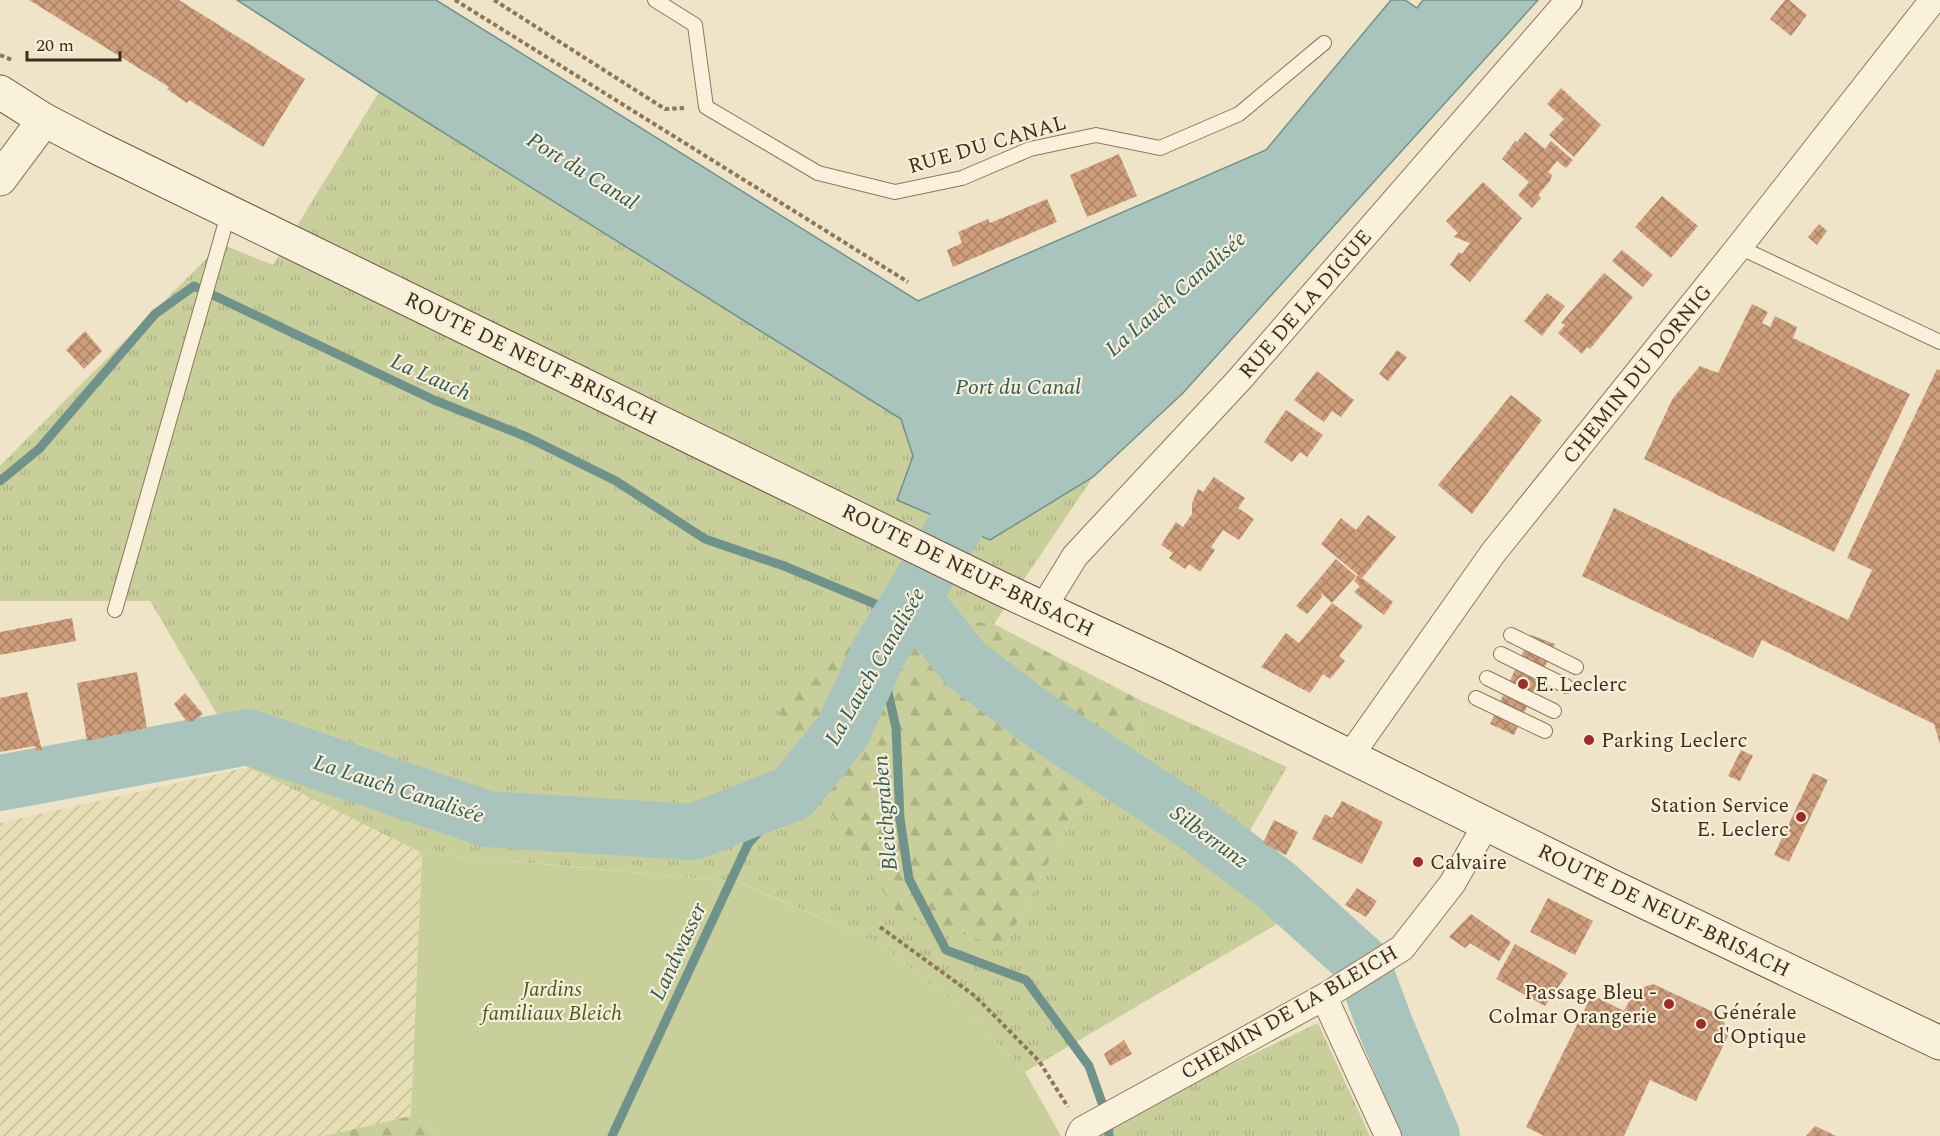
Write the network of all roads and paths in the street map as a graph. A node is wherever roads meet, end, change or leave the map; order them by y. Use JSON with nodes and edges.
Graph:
{"nodes":[{"id":1,"x":455,"y":0,"type":"edge"},
{"id":2,"x":494,"y":0,"type":"edge"},
{"id":3,"x":655,"y":0,"type":"edge"},
{"id":4,"x":1569,"y":0,"type":"edge"},
{"id":5,"x":1933,"y":0,"type":"edge"},
{"id":6,"x":1324,"y":43,"type":"dead end"},
{"id":7,"x":0,"y":92,"type":"edge"},
{"id":8,"x":706,"y":107,"type":"junction"},
{"id":9,"x":44,"y":120,"type":"junction"},
{"id":10,"x":0,"y":179,"type":"edge"},
{"id":11,"x":230,"y":211,"type":"junction"},
{"id":12,"x":1739,"y":247,"type":"junction"},
{"id":13,"x":908,"y":282,"type":"dead end"},
{"id":14,"x":1940,"y":342,"type":"edge"},
{"id":15,"x":1043,"y":608,"type":"junction"},
{"id":16,"x":115,"y":610,"type":"dead end"},
{"id":17,"x":1511,"y":635,"type":"dead end"},
{"id":18,"x":1501,"y":654,"type":"dead end"},
{"id":19,"x":1576,"y":667,"type":"dead end"},
{"id":20,"x":1487,"y":678,"type":"dead end"},
{"id":21,"x":1566,"y":686,"type":"dead end"},
{"id":22,"x":1476,"y":698,"type":"dead end"},
{"id":23,"x":1554,"y":711,"type":"dead end"},
{"id":24,"x":1545,"y":731,"type":"dead end"},
{"id":25,"x":1350,"y":756,"type":"junction"},
{"id":26,"x":1487,"y":823,"type":"junction"},
{"id":27,"x":880,"y":927,"type":"dead end"},
{"id":28,"x":1335,"y":991,"type":"junction"},
{"id":29,"x":1940,"y":1043,"type":"edge"},
{"id":30,"x":1094,"y":1125,"type":"edge"},
{"id":31,"x":1388,"y":1136,"type":"edge"}],
"edges":[{"from":1,"to":13,"type":"path"},
{"from":2,"to":8,"type":"path"},
{"from":3,"to":8,"type":"lane"},
{"from":4,"to":15,"type":"street","name":"RUE DE LA DIGUE"},
{"from":5,"to":12,"type":"street","name":"CHEMIN DU DORNIG"},
{"from":6,"to":8,"type":"lane","name":"RUE DU CANAL"},
{"from":7,"to":9,"type":"main road","name":"ROUTE DE NEUF-BRISACH"},
{"from":9,"to":10,"type":"main road"},
{"from":9,"to":11,"type":"main road","name":"ROUTE DE NEUF-BRISACH"},
{"from":11,"to":15,"type":"main road","name":"ROUTE DE NEUF-BRISACH"},
{"from":11,"to":16,"type":"lane"},
{"from":12,"to":14,"type":"lane"},
{"from":12,"to":25,"type":"street","name":"CHEMIN DU DORNIG"},
{"from":15,"to":25,"type":"main road","name":"ROUTE DE NEUF-BRISACH"},
{"from":17,"to":19,"type":"lane"},
{"from":18,"to":21,"type":"lane"},
{"from":20,"to":23,"type":"lane"},
{"from":22,"to":24,"type":"lane"},
{"from":25,"to":26,"type":"main road","name":"ROUTE DE NEUF-BRISACH"},
{"from":26,"to":28,"type":"street","name":"CHEMIN DE LA BLEICH"},
{"from":26,"to":29,"type":"main road","name":"ROUTE DE NEUF-BRISACH"},
{"from":27,"to":30,"type":"path"},
{"from":28,"to":30,"type":"street","name":"CHEMIN DE LA BLEICH"},
{"from":28,"to":31,"type":"street"}]}
